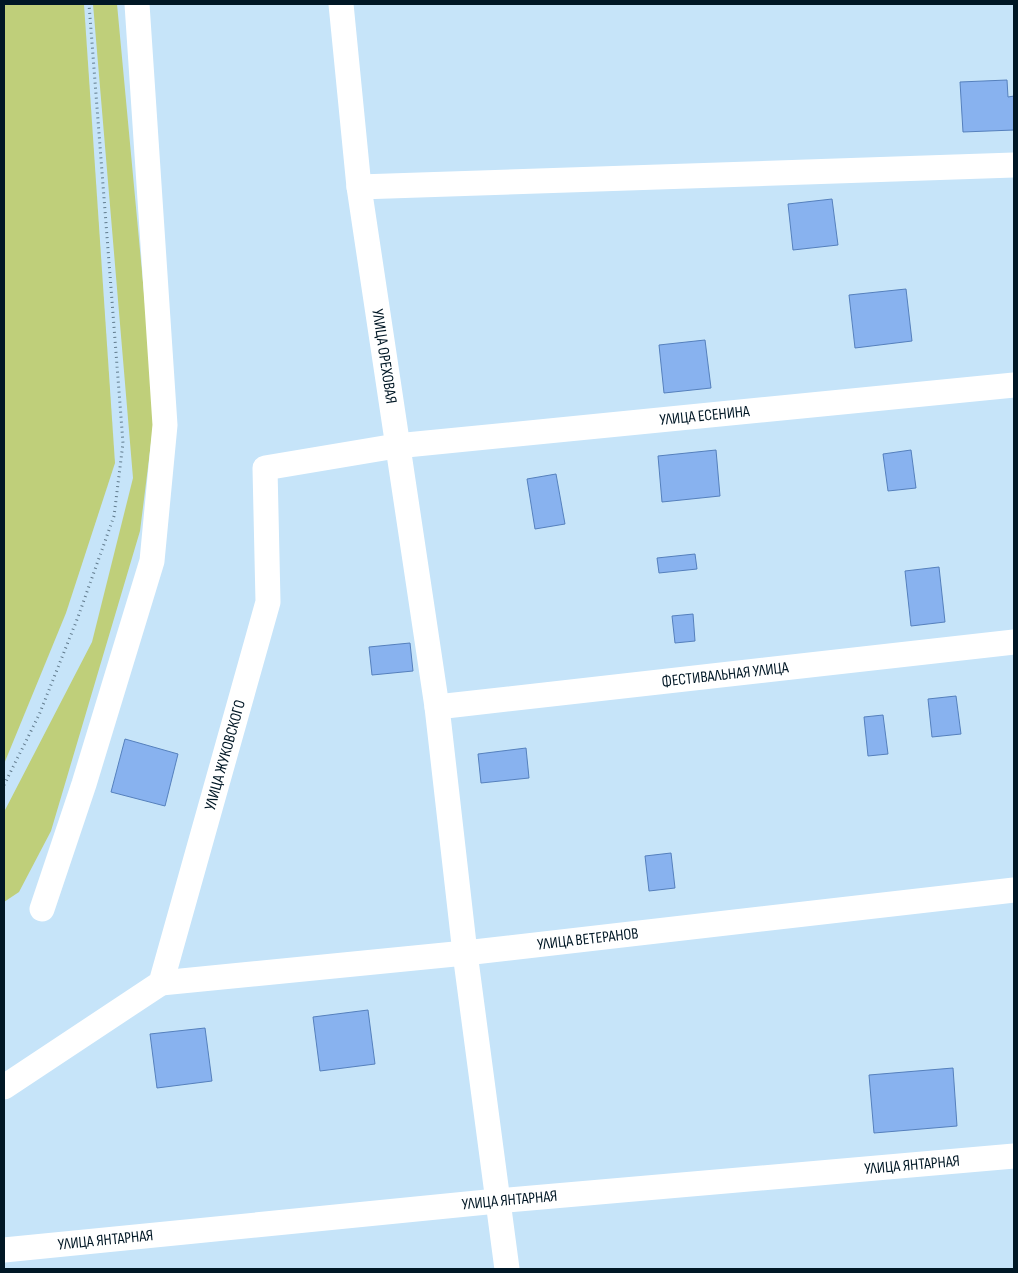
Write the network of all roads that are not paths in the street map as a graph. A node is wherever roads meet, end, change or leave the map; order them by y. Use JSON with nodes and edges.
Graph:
{"nodes":[{"id":1,"x":137,"y":4,"type":"edge"},
{"id":2,"x":341,"y":4,"type":"edge"},
{"id":3,"x":1014,"y":166,"type":"edge"},
{"id":4,"x":359,"y":188,"type":"junction"},
{"id":5,"x":1014,"y":385,"type":"edge"},
{"id":6,"x":396,"y":446,"type":"junction"},
{"id":7,"x":1014,"y":642,"type":"edge"},
{"id":8,"x":436,"y":708,"type":"junction"},
{"id":9,"x":1014,"y":890,"type":"edge"},
{"id":10,"x":42,"y":909,"type":"dead end"},
{"id":11,"x":465,"y":953,"type":"junction"},
{"id":12,"x":161,"y":983,"type":"junction"},
{"id":13,"x":4,"y":1087,"type":"edge"},
{"id":14,"x":1014,"y":1156,"type":"edge"},
{"id":15,"x":497,"y":1201,"type":"junction"},
{"id":16,"x":4,"y":1250,"type":"edge"},
{"id":17,"x":507,"y":1269,"type":"edge"}],
"edges":[{"from":1,"to":10,"type":"street"},
{"from":2,"to":4,"type":"street","name":"УЛИЦА ОРЕХОВАЯ"},
{"from":3,"to":4,"type":"street"},
{"from":4,"to":6,"type":"street","name":"УЛИЦА ОРЕХОВАЯ"},
{"from":5,"to":6,"type":"street","name":"УЛИЦА ЕСЕНИНА"},
{"from":6,"to":8,"type":"street","name":"УЛИЦА ОРЕХОВАЯ"},
{"from":6,"to":12,"type":"street","name":"УЛИЦА ЖУКОВСКОГО"},
{"from":7,"to":8,"type":"street","name":"ФЕСТИВАЛЬНАЯ УЛИЦА"},
{"from":8,"to":11,"type":"street","name":"УЛИЦА ОРЕХОВАЯ"},
{"from":9,"to":11,"type":"street","name":"УЛИЦА ВЕТЕРАНОВ"},
{"from":11,"to":12,"type":"street","name":"УЛИЦА ВЕТЕРАНОВ"},
{"from":11,"to":15,"type":"street","name":"УЛИЦА ОРЕХОВАЯ"},
{"from":12,"to":13,"type":"street"},
{"from":14,"to":15,"type":"street","name":"УЛИЦА ЯНТАРНАЯ"},
{"from":15,"to":16,"type":"street","name":"УЛИЦА ЯНТАРНАЯ"},
{"from":15,"to":17,"type":"street","name":"УЛИЦА ОРЕХОВАЯ"}]}
